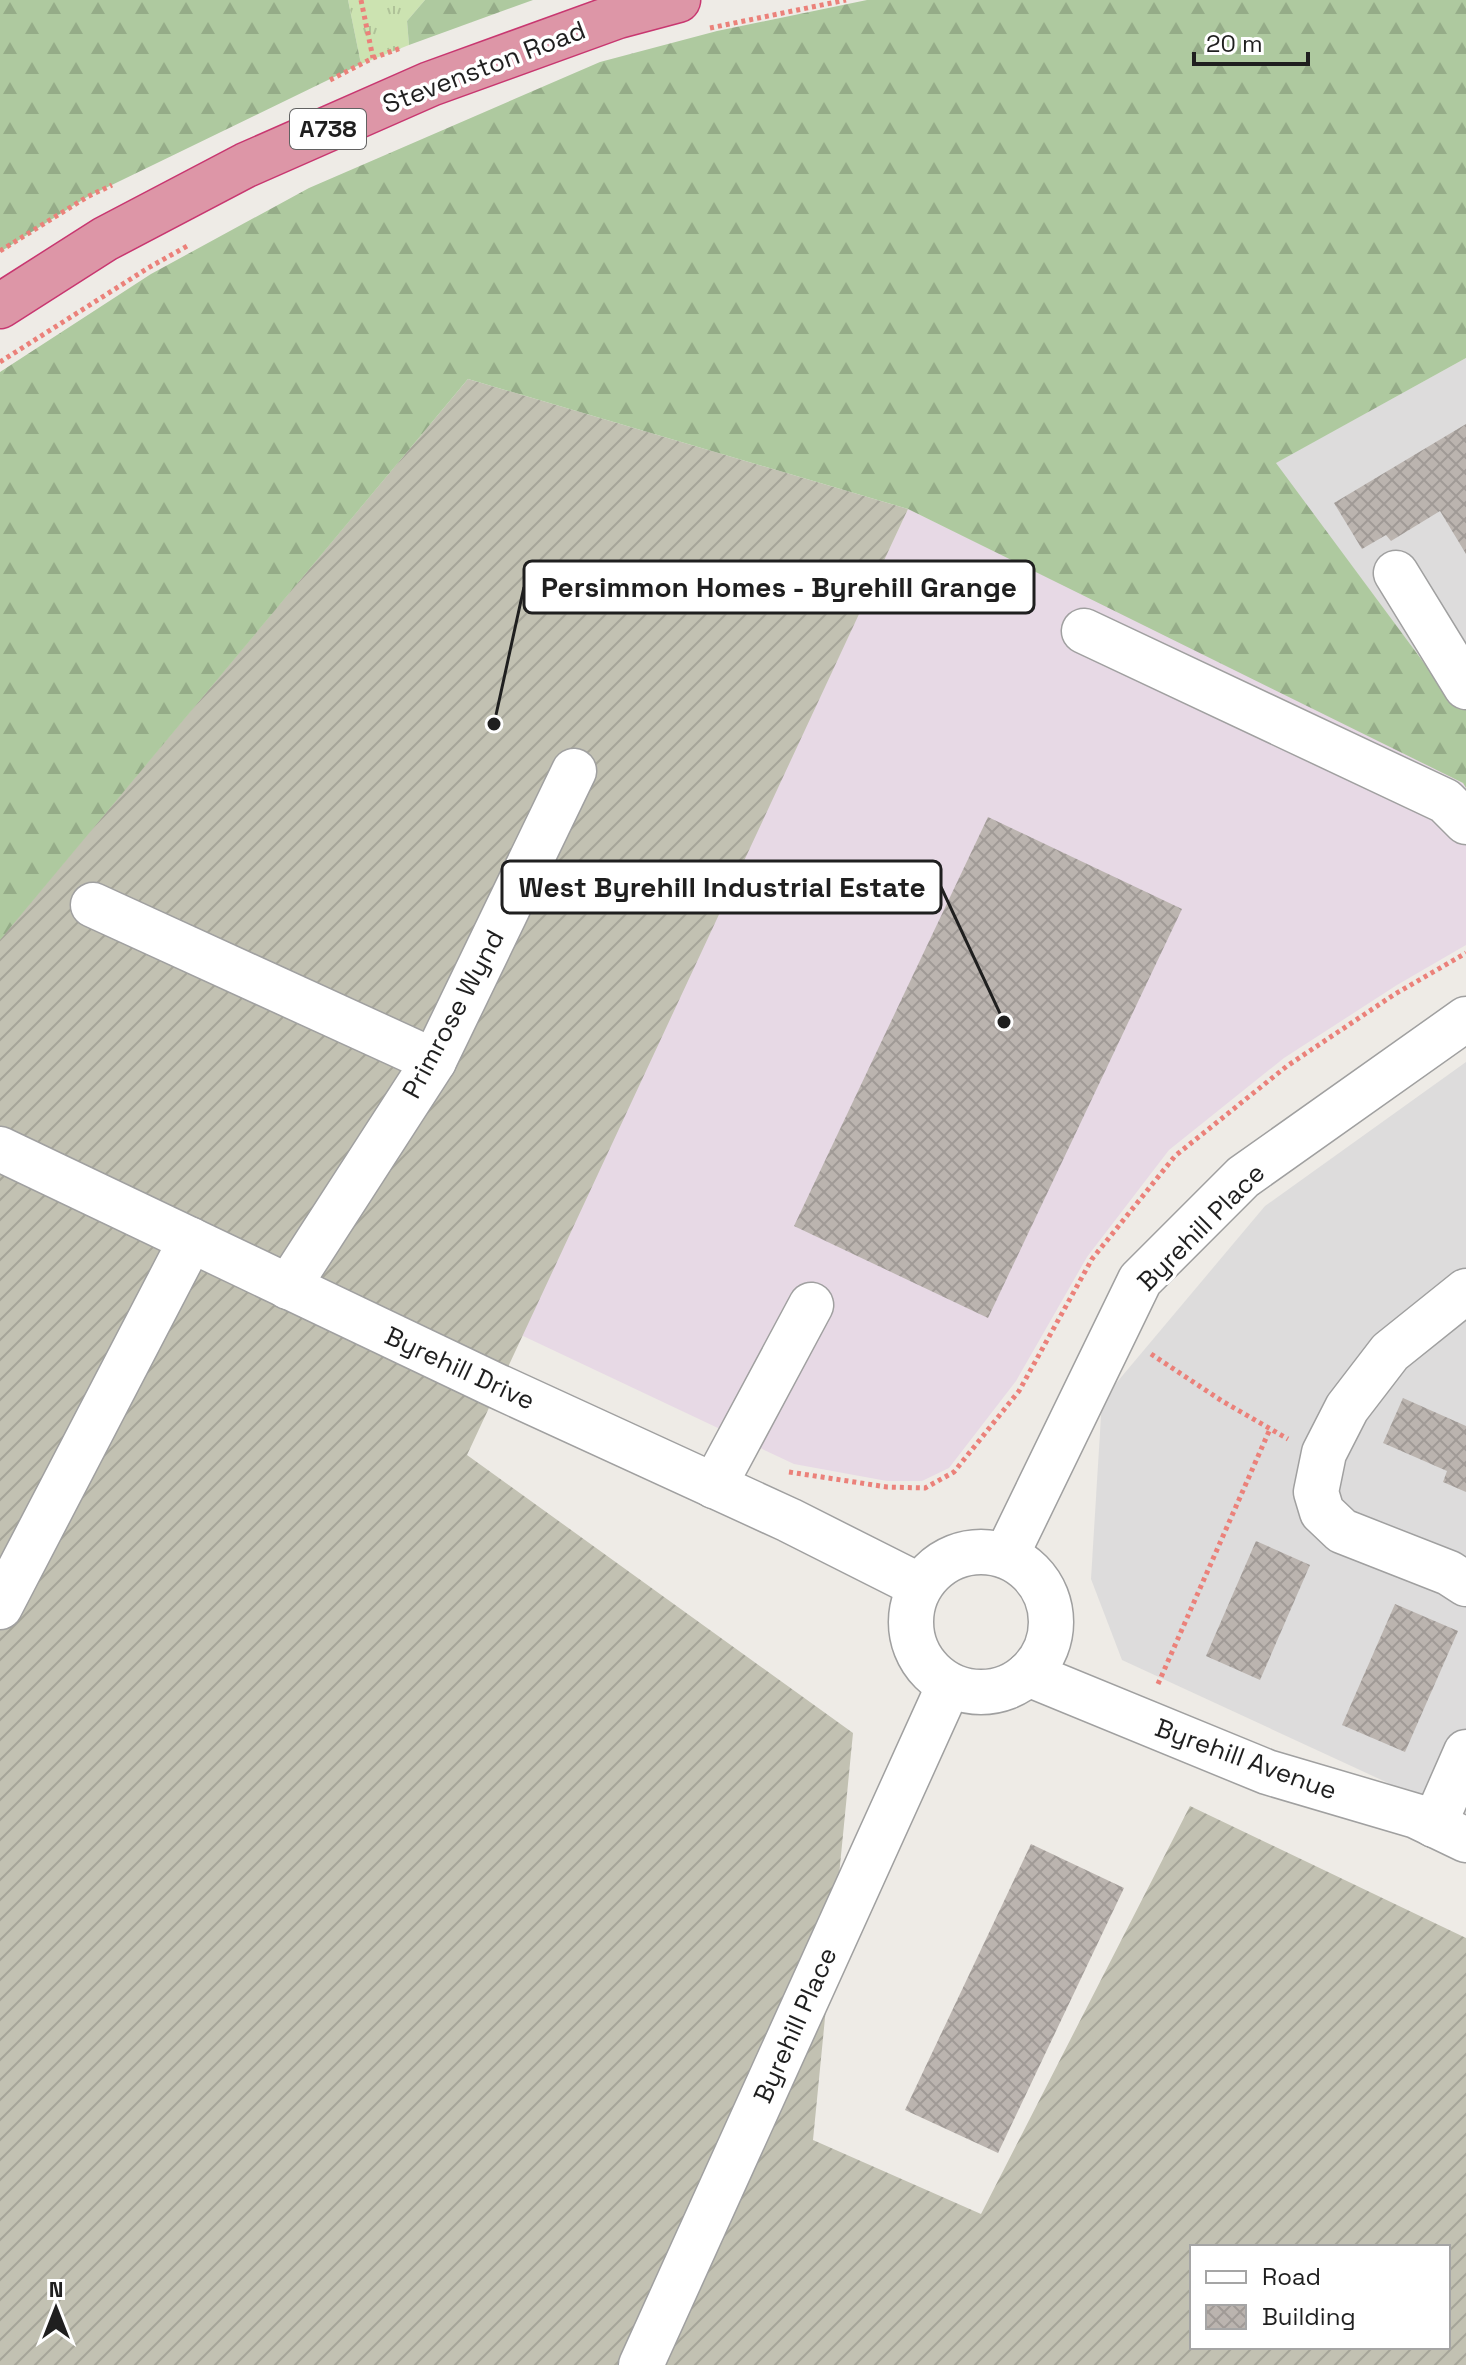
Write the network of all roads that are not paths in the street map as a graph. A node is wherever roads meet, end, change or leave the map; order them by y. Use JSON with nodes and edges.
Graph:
{"nodes":[{"id":1,"x":689,"y":15,"type":"edge"},
{"id":2,"x":0,"y":306,"type":"edge"},
{"id":3,"x":1396,"y":573,"type":"dead end"},
{"id":4,"x":1084,"y":631,"type":"dead end"},
{"id":5,"x":1466,"y":687,"type":"edge"},
{"id":6,"x":574,"y":771,"type":"dead end"},
{"id":7,"x":1466,"y":822,"type":"edge"},
{"id":8,"x":93,"y":905,"type":"dead end"},
{"id":9,"x":1466,"y":1019,"type":"edge"},
{"id":10,"x":434,"y":1061,"type":"junction"},
{"id":11,"x":0,"y":1149,"type":"edge"},
{"id":12,"x":191,"y":1240,"type":"junction"},
{"id":13,"x":288,"y":1287,"type":"junction"},
{"id":14,"x":1466,"y":1291,"type":"edge"},
{"id":15,"x":811,"y":1305,"type":"dead end"},
{"id":16,"x":714,"y":1486,"type":"junction"},
{"id":17,"x":1006,"y":1556,"type":"junction"},
{"id":18,"x":1466,"y":1584,"type":"edge"},
{"id":19,"x":920,"y":1586,"type":"junction"},
{"id":20,"x":0,"y":1607,"type":"edge"},
{"id":21,"x":1028,"y":1674,"type":"junction"},
{"id":22,"x":949,"y":1685,"type":"junction"},
{"id":23,"x":1466,"y":1752,"type":"edge"},
{"id":24,"x":1450,"y":1832,"type":"edge"},
{"id":25,"x":641,"y":2365,"type":"edge"}],
"edges":[{"from":1,"to":2,"type":"highway","name":"Stevenston Road","number":"A738"},
{"from":3,"to":5,"type":"street"},
{"from":4,"to":7,"type":"street"},
{"from":6,"to":10,"type":"street","name":"Primrose Wynd"},
{"from":8,"to":10,"type":"street"},
{"from":9,"to":17,"type":"street","name":"Byrehill Place"},
{"from":10,"to":13,"type":"street","name":"Primrose Wynd"},
{"from":11,"to":12,"type":"street","name":"Byrehill Drive"},
{"from":12,"to":13,"type":"street","name":"Byrehill Drive"},
{"from":12,"to":20,"type":"street"},
{"from":13,"to":16,"type":"street","name":"Byrehill Drive"},
{"from":14,"to":18,"type":"street"},
{"from":15,"to":16,"type":"street"},
{"from":16,"to":19,"type":"street","name":"Byrehill Drive"},
{"from":17,"to":19,"type":"street"},
{"from":17,"to":21,"type":"street"},
{"from":19,"to":22,"type":"street"},
{"from":21,"to":22,"type":"street"},
{"from":21,"to":24,"type":"street","name":"Byrehill Avenue"},
{"from":22,"to":25,"type":"street","name":"Byrehill Place"},
{"from":23,"to":24,"type":"street"}]}
